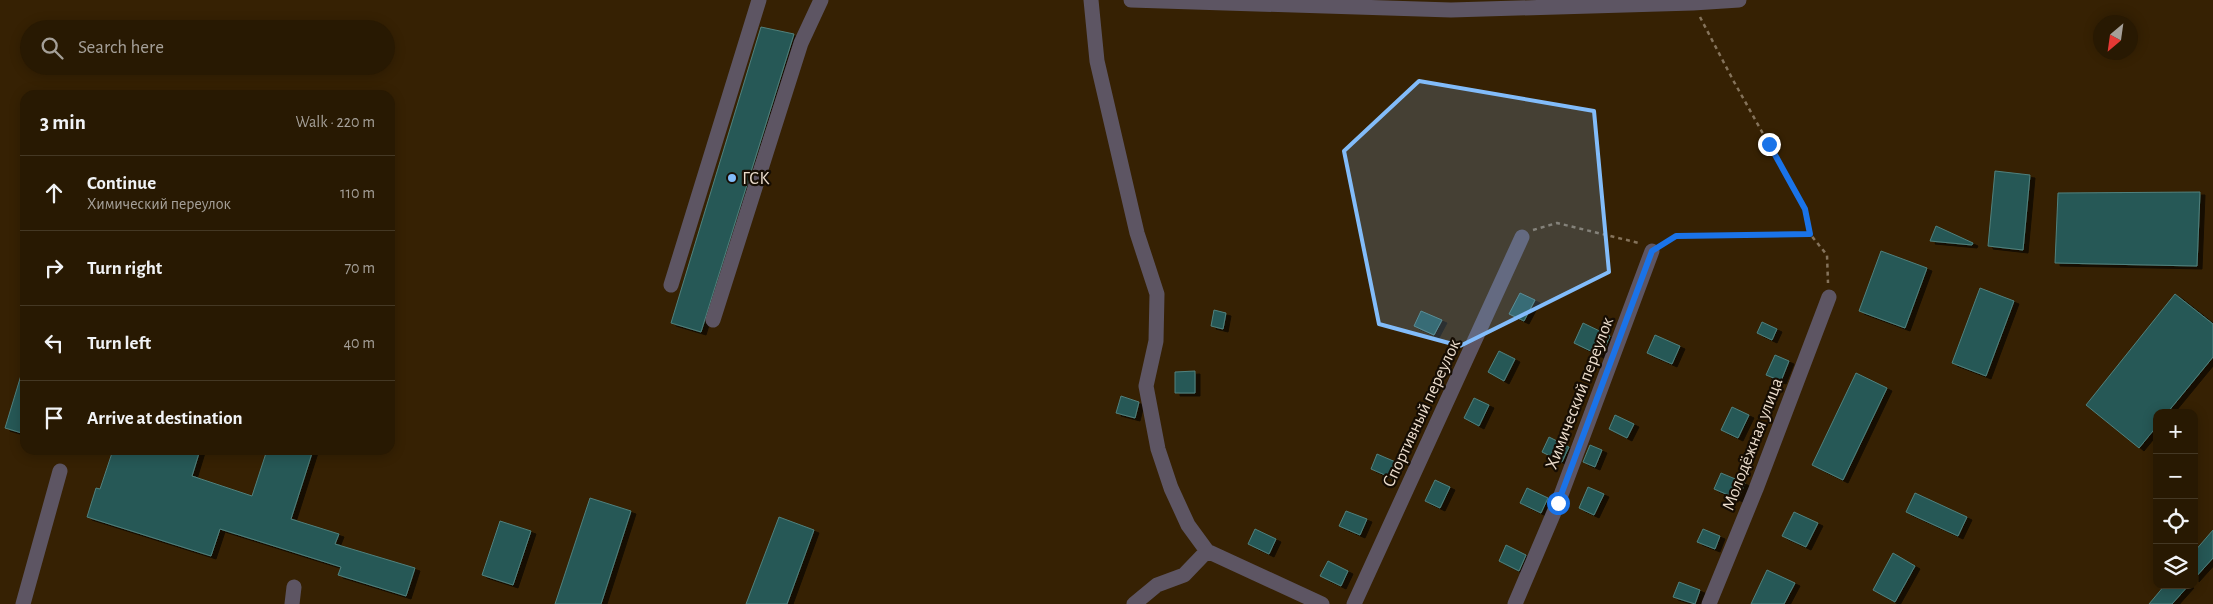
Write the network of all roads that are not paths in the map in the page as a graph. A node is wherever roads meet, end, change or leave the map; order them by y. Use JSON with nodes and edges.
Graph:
{"nodes":[{"id":1,"x":759,"y":0,"type":"edge"},
{"id":2,"x":821,"y":0,"type":"edge"},
{"id":3,"x":1091,"y":0,"type":"edge"},
{"id":4,"x":1131,"y":0,"type":"edge"},
{"id":5,"x":1739,"y":0,"type":"edge"},
{"id":6,"x":1522,"y":237,"type":"road end"},
{"id":7,"x":1652,"y":251,"type":"road end"},
{"id":8,"x":671,"y":285,"type":"dead end"},
{"id":9,"x":1829,"y":297,"type":"road end"},
{"id":10,"x":713,"y":320,"type":"dead end"},
{"id":11,"x":60,"y":471,"type":"dead end"},
{"id":12,"x":1207,"y":551,"type":"junction"},
{"id":13,"x":294,"y":587,"type":"dead end"},
{"id":14,"x":23,"y":604,"type":"edge"},
{"id":15,"x":292,"y":604,"type":"edge"},
{"id":16,"x":1134,"y":604,"type":"edge"},
{"id":17,"x":1322,"y":604,"type":"edge"},
{"id":18,"x":1354,"y":604,"type":"edge"},
{"id":19,"x":1515,"y":604,"type":"edge"},
{"id":20,"x":1709,"y":604,"type":"edge"}],
"edges":[{"from":1,"to":8,"type":"street"},
{"from":2,"to":10,"type":"street"},
{"from":3,"to":12,"type":"street"},
{"from":4,"to":5,"type":"street"},
{"from":6,"to":18,"type":"street","name":"Спортивный переулок"},
{"from":7,"to":19,"type":"street","name":"Химический переулок"},
{"from":9,"to":20,"type":"street","name":"Молодёжная улица"},
{"from":11,"to":14,"type":"street"},
{"from":12,"to":16,"type":"street"},
{"from":12,"to":17,"type":"street"},
{"from":13,"to":15,"type":"street"}]}
